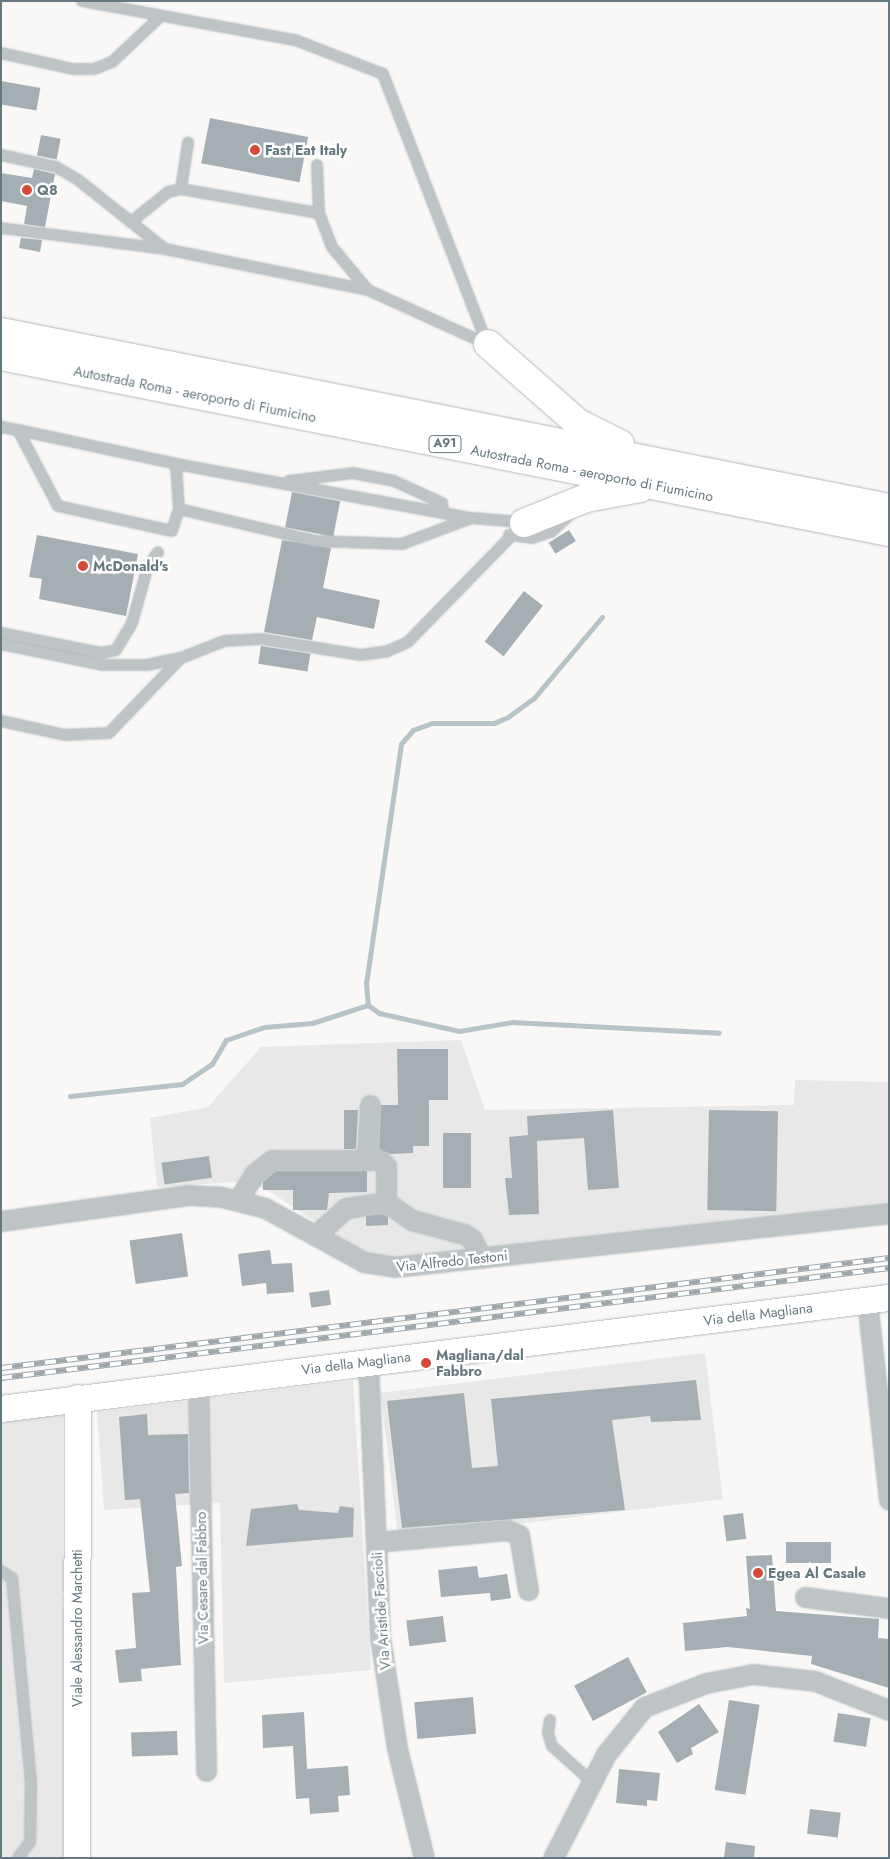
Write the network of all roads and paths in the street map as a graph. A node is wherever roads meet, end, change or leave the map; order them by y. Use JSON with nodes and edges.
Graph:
{"nodes":[{"id":1,"x":82,"y":1,"type":"edge"},
{"id":2,"x":161,"y":16,"type":"junction"},
{"id":3,"x":1,"y":53,"type":"edge"},
{"id":4,"x":188,"y":143,"type":"dead end"},
{"id":5,"x":1,"y":155,"type":"edge"},
{"id":6,"x":317,"y":166,"type":"dead end"},
{"id":7,"x":181,"y":189,"type":"junction"},
{"id":8,"x":319,"y":213,"type":"junction"},
{"id":9,"x":131,"y":222,"type":"junction"},
{"id":10,"x":1,"y":228,"type":"edge"},
{"id":11,"x":165,"y":249,"type":"junction"},
{"id":12,"x":368,"y":290,"type":"junction"},
{"id":13,"x":1,"y":332,"type":"edge"},
{"id":14,"x":488,"y":344,"type":"junction"},
{"id":15,"x":1,"y":356,"type":"edge"},
{"id":16,"x":1,"y":427,"type":"edge"},
{"id":17,"x":18,"y":430,"type":"junction"},
{"id":18,"x":176,"y":464,"type":"junction"},
{"id":19,"x":677,"y":466,"type":"junction"},
{"id":20,"x":279,"y":483,"type":"junction"},
{"id":21,"x":656,"y":486,"type":"junction"},
{"id":22,"x":889,"y":508,"type":"edge"},
{"id":23,"x":179,"y":509,"type":"junction"},
{"id":24,"x":444,"y":513,"type":"junction"},
{"id":25,"x":471,"y":518,"type":"junction"},
{"id":26,"x":516,"y":529,"type":"junction"},
{"id":27,"x":889,"y":532,"type":"edge"},
{"id":28,"x":158,"y":552,"type":"dead end"},
{"id":29,"x":1,"y":632,"type":"edge"},
{"id":30,"x":1,"y":644,"type":"edge"},
{"id":31,"x":181,"y":658,"type":"junction"},
{"id":32,"x":1,"y":721,"type":"edge"},
{"id":33,"x":370,"y":1105,"type":"dead end"},
{"id":34,"x":367,"y":1158,"type":"junction"},
{"id":35,"x":238,"y":1200,"type":"junction"},
{"id":36,"x":386,"y":1202,"type":"junction"},
{"id":37,"x":889,"y":1213,"type":"edge"},
{"id":38,"x":1,"y":1221,"type":"edge"},
{"id":39,"x":317,"y":1234,"type":"junction"},
{"id":40,"x":481,"y":1258,"type":"junction"},
{"id":41,"x":878,"y":1299,"type":"edge"},
{"id":42,"x":368,"y":1361,"type":"junction"},
{"id":43,"x":198,"y":1384,"type":"junction"},
{"id":44,"x":78,"y":1398,"type":"junction"},
{"id":45,"x":1,"y":1408,"type":"edge"},
{"id":46,"x":889,"y":1500,"type":"edge"},
{"id":47,"x":376,"y":1542,"type":"junction"},
{"id":48,"x":1,"y":1571,"type":"edge"},
{"id":49,"x":528,"y":1590,"type":"dead end"},
{"id":50,"x":805,"y":1597,"type":"dead end"},
{"id":51,"x":889,"y":1608,"type":"edge"},
{"id":52,"x":889,"y":1710,"type":"edge"},
{"id":53,"x":550,"y":1720,"type":"dead end"},
{"id":54,"x":206,"y":1772,"type":"dead end"},
{"id":55,"x":592,"y":1782,"type":"junction"},
{"id":56,"x":18,"y":1858,"type":"edge"},
{"id":57,"x":77,"y":1858,"type":"edge"},
{"id":58,"x":424,"y":1858,"type":"edge"},
{"id":59,"x":553,"y":1858,"type":"edge"}],
"edges":[{"from":1,"to":2,"type":"lane"},
{"from":2,"to":3,"type":"lane"},
{"from":2,"to":14,"type":"lane"},
{"from":4,"to":7,"type":"lane"},
{"from":5,"to":9,"type":"lane"},
{"from":6,"to":8,"type":"lane"},
{"from":7,"to":8,"type":"lane"},
{"from":7,"to":9,"type":"lane"},
{"from":8,"to":12,"type":"lane"},
{"from":9,"to":11,"type":"lane"},
{"from":10,"to":11,"type":"lane"},
{"from":11,"to":12,"type":"lane"},
{"from":12,"to":14,"type":"lane"},
{"from":13,"to":19,"type":"highway","name":"Autostrada Roma - aeroporto di Fiumicino","number":"A91"},
{"from":14,"to":19,"type":"highway"},
{"from":15,"to":21,"type":"highway","name":"Autostrada Roma - aeroporto di Fiumicino","number":"A91"},
{"from":16,"to":17,"type":"lane"},
{"from":17,"to":18,"type":"lane"},
{"from":17,"to":23,"type":"lane"},
{"from":18,"to":20,"type":"lane"},
{"from":18,"to":23,"type":"lane"},
{"from":19,"to":22,"type":"highway","name":"Autostrada Roma - aeroporto di Fiumicino","number":"A91"},
{"from":20,"to":24,"type":"lane"},
{"from":20,"to":24,"type":"lane"},
{"from":21,"to":26,"type":"highway"},
{"from":21,"to":27,"type":"highway","name":"Autostrada Roma - aeroporto di Fiumicino","number":"A91"},
{"from":23,"to":25,"type":"lane"},
{"from":24,"to":25,"type":"lane"},
{"from":25,"to":26,"type":"lane"},
{"from":26,"to":31,"type":"lane"},
{"from":28,"to":29,"type":"lane"},
{"from":30,"to":31,"type":"lane"},
{"from":31,"to":32,"type":"lane"},
{"from":33,"to":34,"type":"street"},
{"from":34,"to":35,"type":"street"},
{"from":34,"to":36,"type":"street"},
{"from":35,"to":38,"type":"street","name":"Via Alfredo Testoni"},
{"from":35,"to":39,"type":"street","name":"Via Alfredo Testoni"},
{"from":36,"to":39,"type":"street"},
{"from":36,"to":40,"type":"street"},
{"from":37,"to":40,"type":"street","name":"Via Alfredo Testoni"},
{"from":39,"to":40,"type":"street","name":"Via Alfredo Testoni"},
{"from":41,"to":42,"type":"main road","name":"Via della Magliana"},
{"from":41,"to":46,"type":"street"},
{"from":42,"to":43,"type":"main road","name":"Via della Magliana"},
{"from":42,"to":47,"type":"street","name":"Via Aristide Faccioli"},
{"from":43,"to":44,"type":"main road","name":"Via della Magliana"},
{"from":43,"to":54,"type":"street","name":"Via Cesare dal Fabbro"},
{"from":44,"to":45,"type":"main road","name":"Via della Magliana"},
{"from":44,"to":57,"type":"main road","name":"Viale Alessandro Marchetti"},
{"from":47,"to":49,"type":"street"},
{"from":47,"to":58,"type":"street","name":"Via Aristide Faccioli"},
{"from":48,"to":56,"type":"lane"},
{"from":50,"to":51,"type":"street"},
{"from":52,"to":55,"type":"street"},
{"from":53,"to":55,"type":"lane"},
{"from":55,"to":59,"type":"street"}]}
